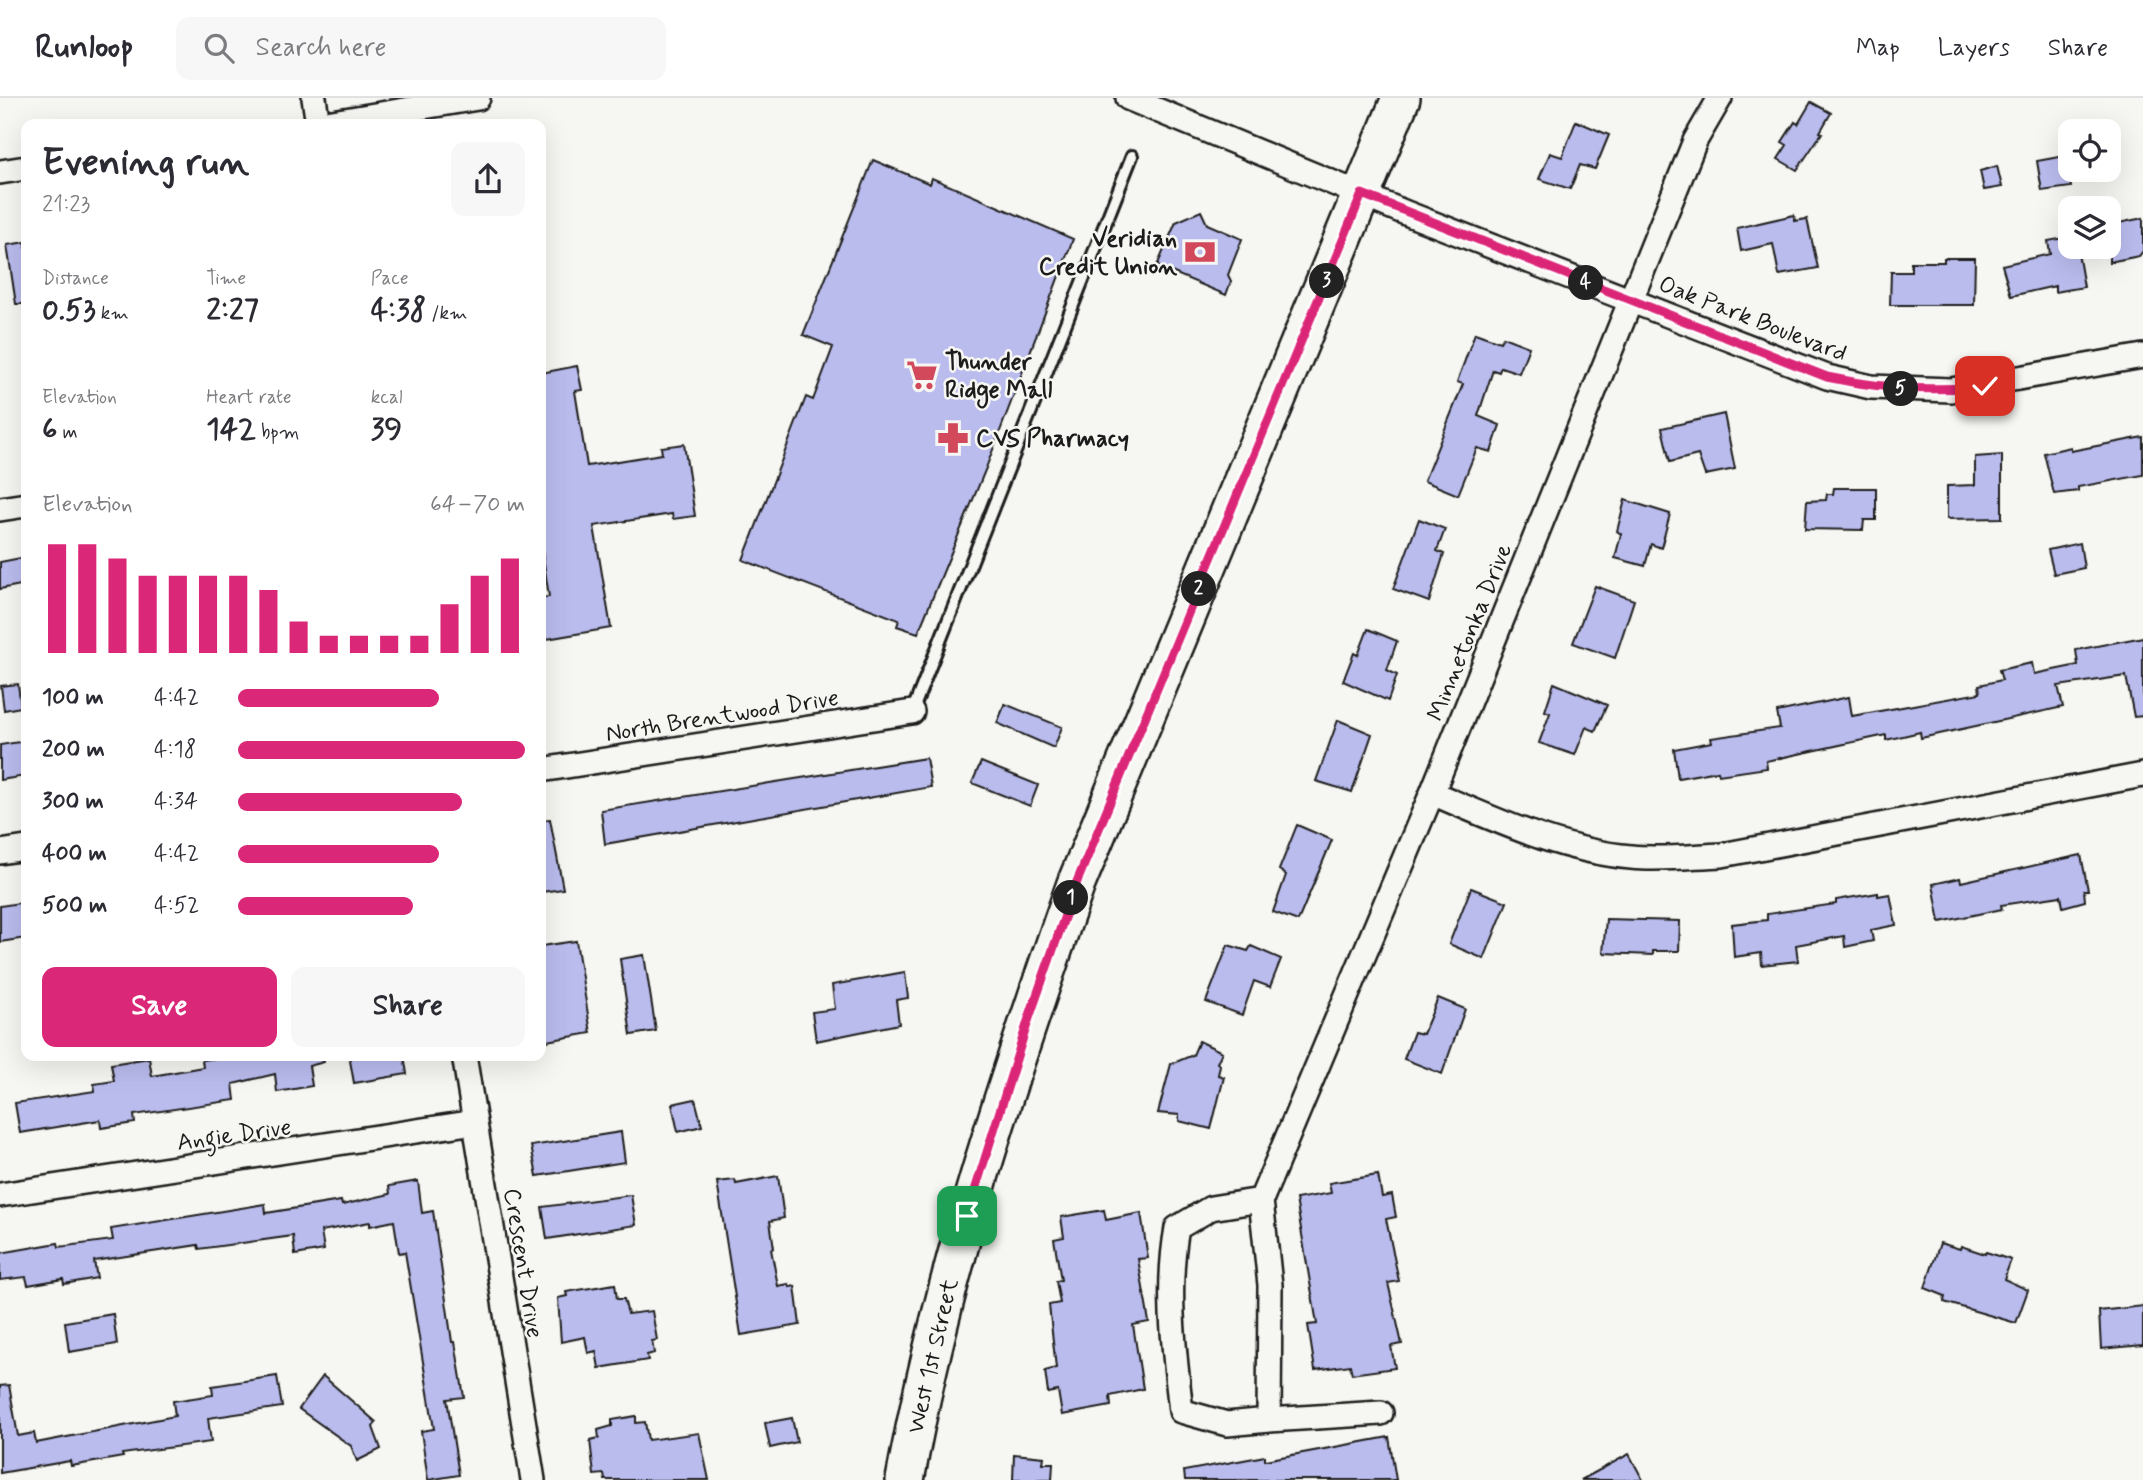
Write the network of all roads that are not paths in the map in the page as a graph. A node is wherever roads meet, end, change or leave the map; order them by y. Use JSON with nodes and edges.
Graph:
{"nodes":[{"id":1,"x":314,"y":98,"type":"edge"},
{"id":2,"x":478,"y":98,"type":"edge"},
{"id":3,"x":1128,"y":98,"type":"edge"},
{"id":4,"x":1401,"y":98,"type":"edge"},
{"id":5,"x":1720,"y":98,"type":"edge"},
{"id":6,"x":1154,"y":103,"type":"edge"},
{"id":7,"x":318,"y":119,"type":"edge"},
{"id":8,"x":350,"y":119,"type":"edge"},
{"id":9,"x":1132,"y":156,"type":"dead end"},
{"id":10,"x":21,"y":169,"type":"edge"},
{"id":11,"x":0,"y":172,"type":"edge"},
{"id":12,"x":1362,"y":194,"type":"junction"},
{"id":13,"x":1631,"y":300,"type":"junction"},
{"id":14,"x":2143,"y":356,"type":"edge"},
{"id":15,"x":21,"y":506,"type":"edge"},
{"id":16,"x":0,"y":509,"type":"edge"},
{"id":17,"x":912,"y":712,"type":"joint"},
{"id":18,"x":546,"y":768,"type":"edge"},
{"id":19,"x":2143,"y":775,"type":"edge"},
{"id":20,"x":1432,"y":793,"type":"junction"},
{"id":21,"x":21,"y":849,"type":"edge"},
{"id":22,"x":0,"y":852,"type":"edge"},
{"id":23,"x":465,"y":1061,"type":"edge"},
{"id":24,"x":475,"y":1122,"type":"junction"},
{"id":25,"x":1264,"y":1193,"type":"junction"},
{"id":26,"x":0,"y":1195,"type":"edge"},
{"id":27,"x":1381,"y":1413,"type":"dead end"},
{"id":28,"x":1269,"y":1420,"type":"junction"},
{"id":29,"x":533,"y":1480,"type":"edge"},
{"id":30,"x":905,"y":1480,"type":"edge"}],
"edges":[{"from":1,"to":7,"type":"street"},
{"from":2,"to":8,"type":"street"},
{"from":3,"to":6,"type":"street","name":"Oak Park Boulevard"},
{"from":4,"to":12,"type":"main road","name":"West 1st Street"},
{"from":5,"to":13,"type":"street","name":"Minnetonka Drive"},
{"from":6,"to":12,"type":"street","name":"Oak Park Boulevard"},
{"from":9,"to":17,"type":"lane"},
{"from":10,"to":11,"type":"street"},
{"from":12,"to":13,"type":"street","name":"Oak Park Boulevard"},
{"from":12,"to":30,"type":"main road","name":"West 1st Street"},
{"from":13,"to":14,"type":"street","name":"Oak Park Boulevard"},
{"from":13,"to":20,"type":"street","name":"Minnetonka Drive"},
{"from":15,"to":16,"type":"street"},
{"from":17,"to":18,"type":"street","name":"North Brentwood Drive"},
{"from":19,"to":20,"type":"street"},
{"from":20,"to":25,"type":"street","name":"Minnetonka Drive"},
{"from":21,"to":22,"type":"street"},
{"from":23,"to":24,"type":"street","name":"Crescent Drive"},
{"from":24,"to":26,"type":"street","name":"Angie Drive"},
{"from":24,"to":29,"type":"street","name":"Crescent Drive"},
{"from":25,"to":28,"type":"street"},
{"from":25,"to":28,"type":"street"},
{"from":27,"to":28,"type":"street"}]}
